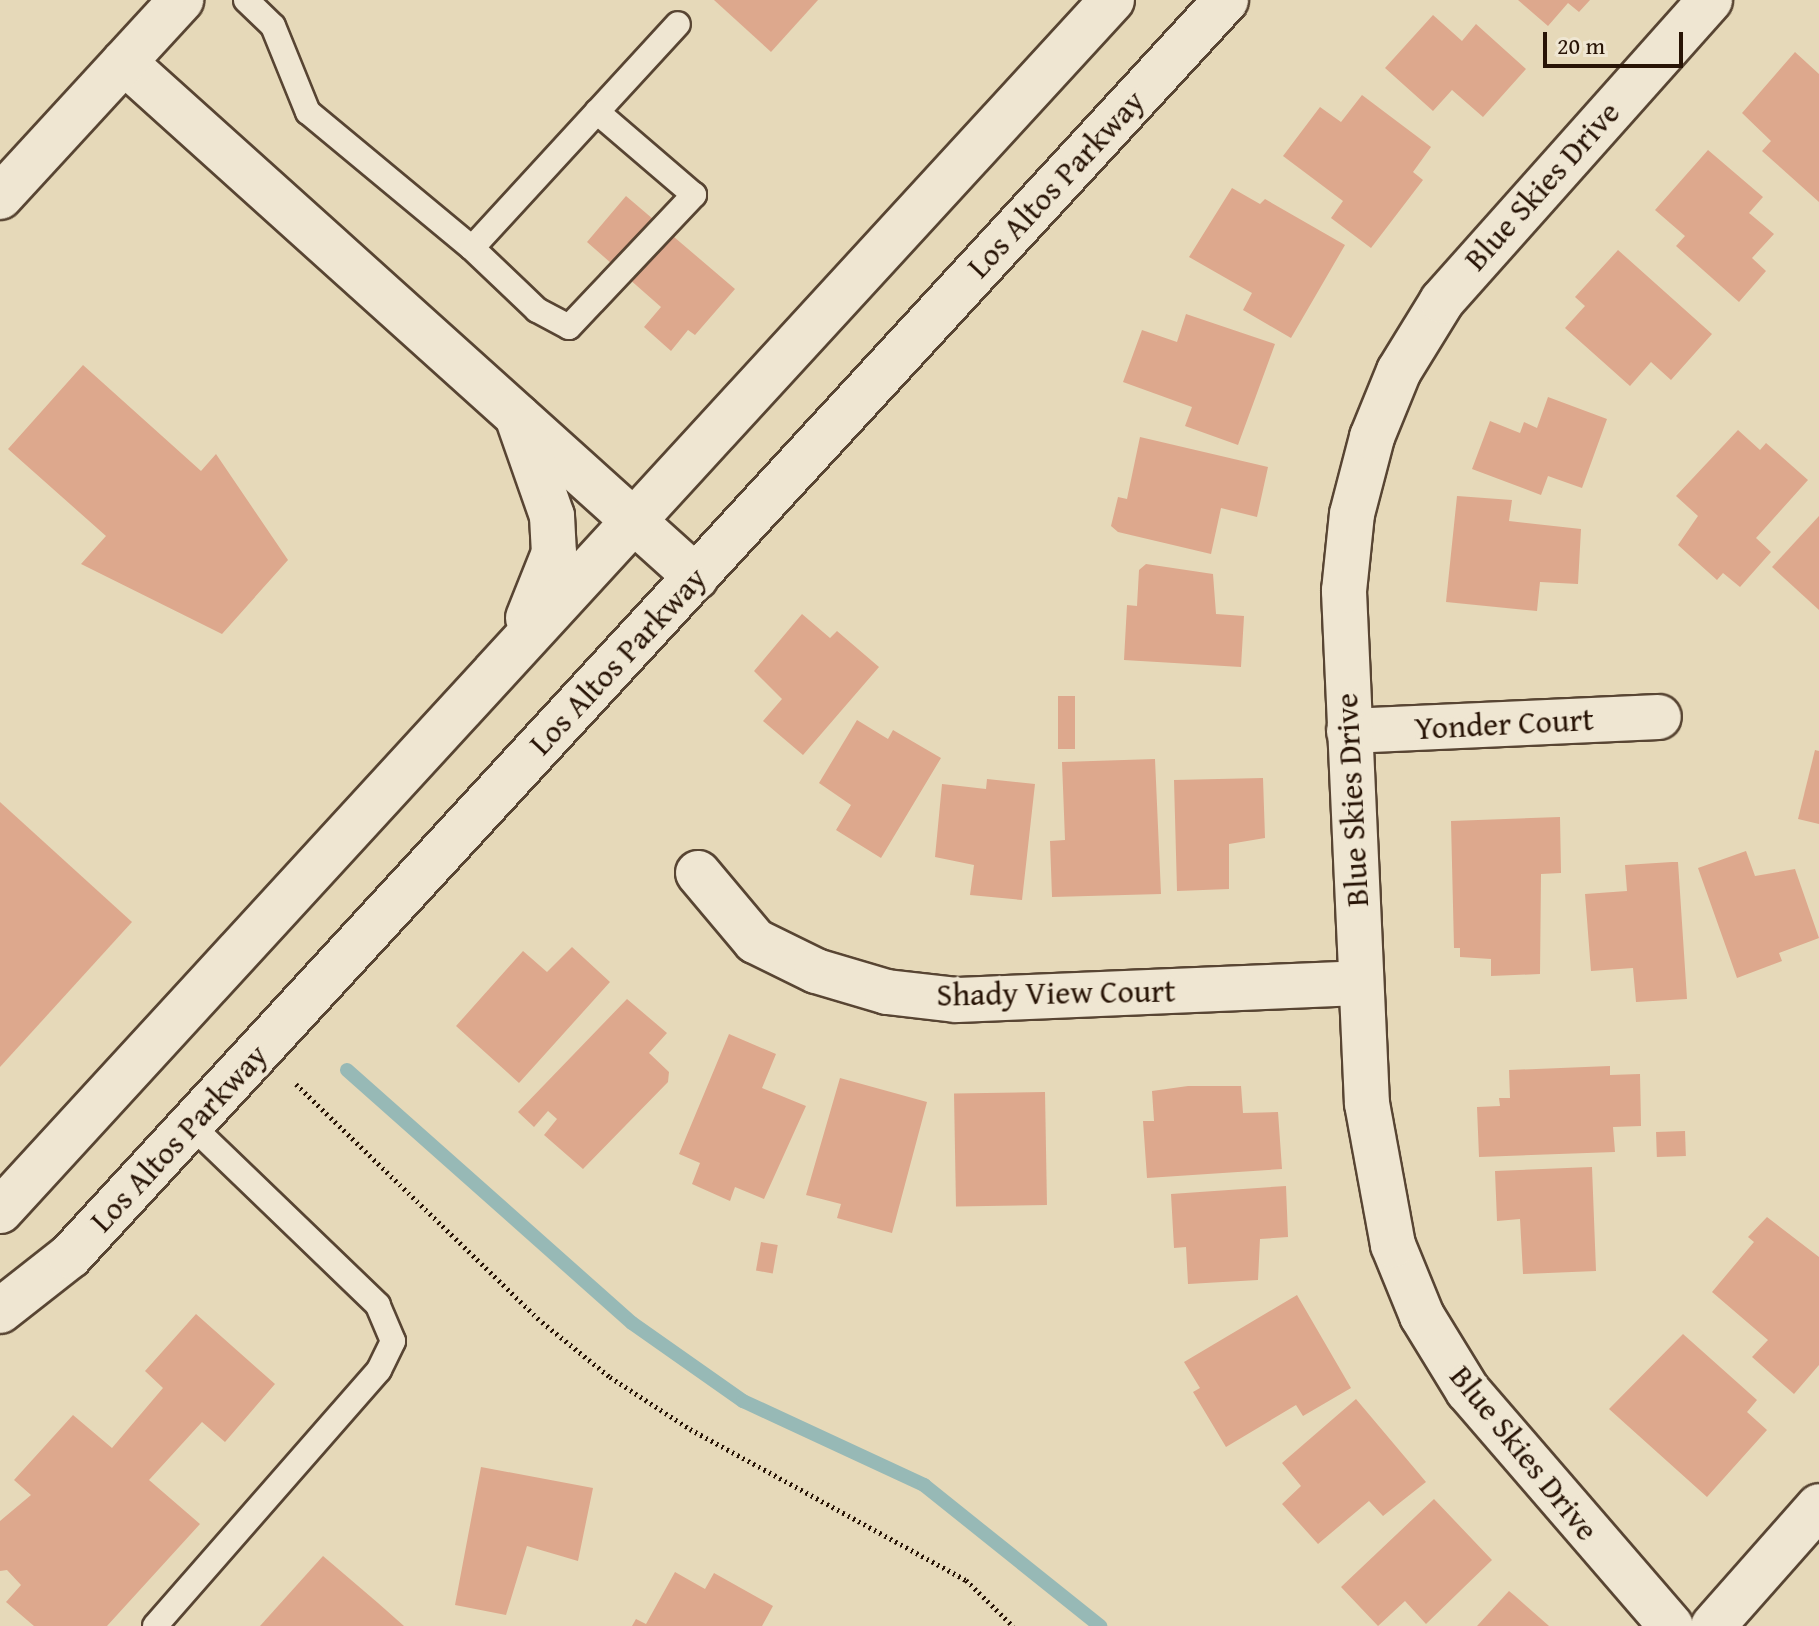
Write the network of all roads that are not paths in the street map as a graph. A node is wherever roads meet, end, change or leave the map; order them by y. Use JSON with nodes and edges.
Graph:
{"nodes":[{"id":1,"x":181,"y":0,"type":"edge"},
{"id":2,"x":246,"y":0,"type":"edge"},
{"id":3,"x":1226,"y":0,"type":"edge"},
{"id":4,"x":1710,"y":0,"type":"edge"},
{"id":5,"x":1098,"y":10,"type":"edge"},
{"id":6,"x":678,"y":24,"type":"dead end"},
{"id":7,"x":124,"y":62,"type":"junction"},
{"id":8,"x":597,"y":112,"type":"junction"},
{"id":9,"x":0,"y":197,"type":"edge"},
{"id":10,"x":472,"y":248,"type":"junction"},
{"id":11,"x":517,"y":416,"type":"junction"},
{"id":12,"x":632,"y":520,"type":"junction"},
{"id":13,"x":696,"y":577,"type":"junction"},
{"id":14,"x":512,"y":651,"type":"junction"},
{"id":15,"x":1659,"y":717,"type":"dead end"},
{"id":16,"x":1349,"y":731,"type":"junction"},
{"id":17,"x":698,"y":873,"type":"dead end"},
{"id":18,"x":1361,"y":983,"type":"junction"},
{"id":19,"x":191,"y":1125,"type":"junction"},
{"id":20,"x":0,"y":1211,"type":"edge"},
{"id":21,"x":0,"y":1311,"type":"edge"},
{"id":22,"x":1819,"y":1506,"type":"edge"},
{"id":23,"x":155,"y":1626,"type":"edge"},
{"id":24,"x":1671,"y":1626,"type":"edge"},
{"id":25,"x":1713,"y":1626,"type":"edge"}],
"edges":[{"from":1,"to":7,"type":"street"},
{"from":2,"to":10,"type":"lane"},
{"from":3,"to":13,"type":"street","name":"Los Altos Parkway"},
{"from":4,"to":16,"type":"street","name":"Blue Skies Drive"},
{"from":5,"to":12,"type":"street"},
{"from":6,"to":8,"type":"lane"},
{"from":7,"to":9,"type":"street"},
{"from":7,"to":11,"type":"street"},
{"from":8,"to":10,"type":"lane"},
{"from":8,"to":10,"type":"lane"},
{"from":11,"to":12,"type":"street"},
{"from":11,"to":14,"type":"street"},
{"from":12,"to":13,"type":"street"},
{"from":12,"to":14,"type":"street"},
{"from":13,"to":19,"type":"street","name":"Los Altos Parkway"},
{"from":14,"to":20,"type":"street"},
{"from":15,"to":16,"type":"street","name":"Yonder Court"},
{"from":16,"to":18,"type":"street","name":"Blue Skies Drive"},
{"from":17,"to":18,"type":"street","name":"Shady View Court"},
{"from":18,"to":24,"type":"street","name":"Blue Skies Drive"},
{"from":19,"to":21,"type":"street","name":"Los Altos Parkway"},
{"from":19,"to":23,"type":"lane"},
{"from":22,"to":25,"type":"street"}]}
